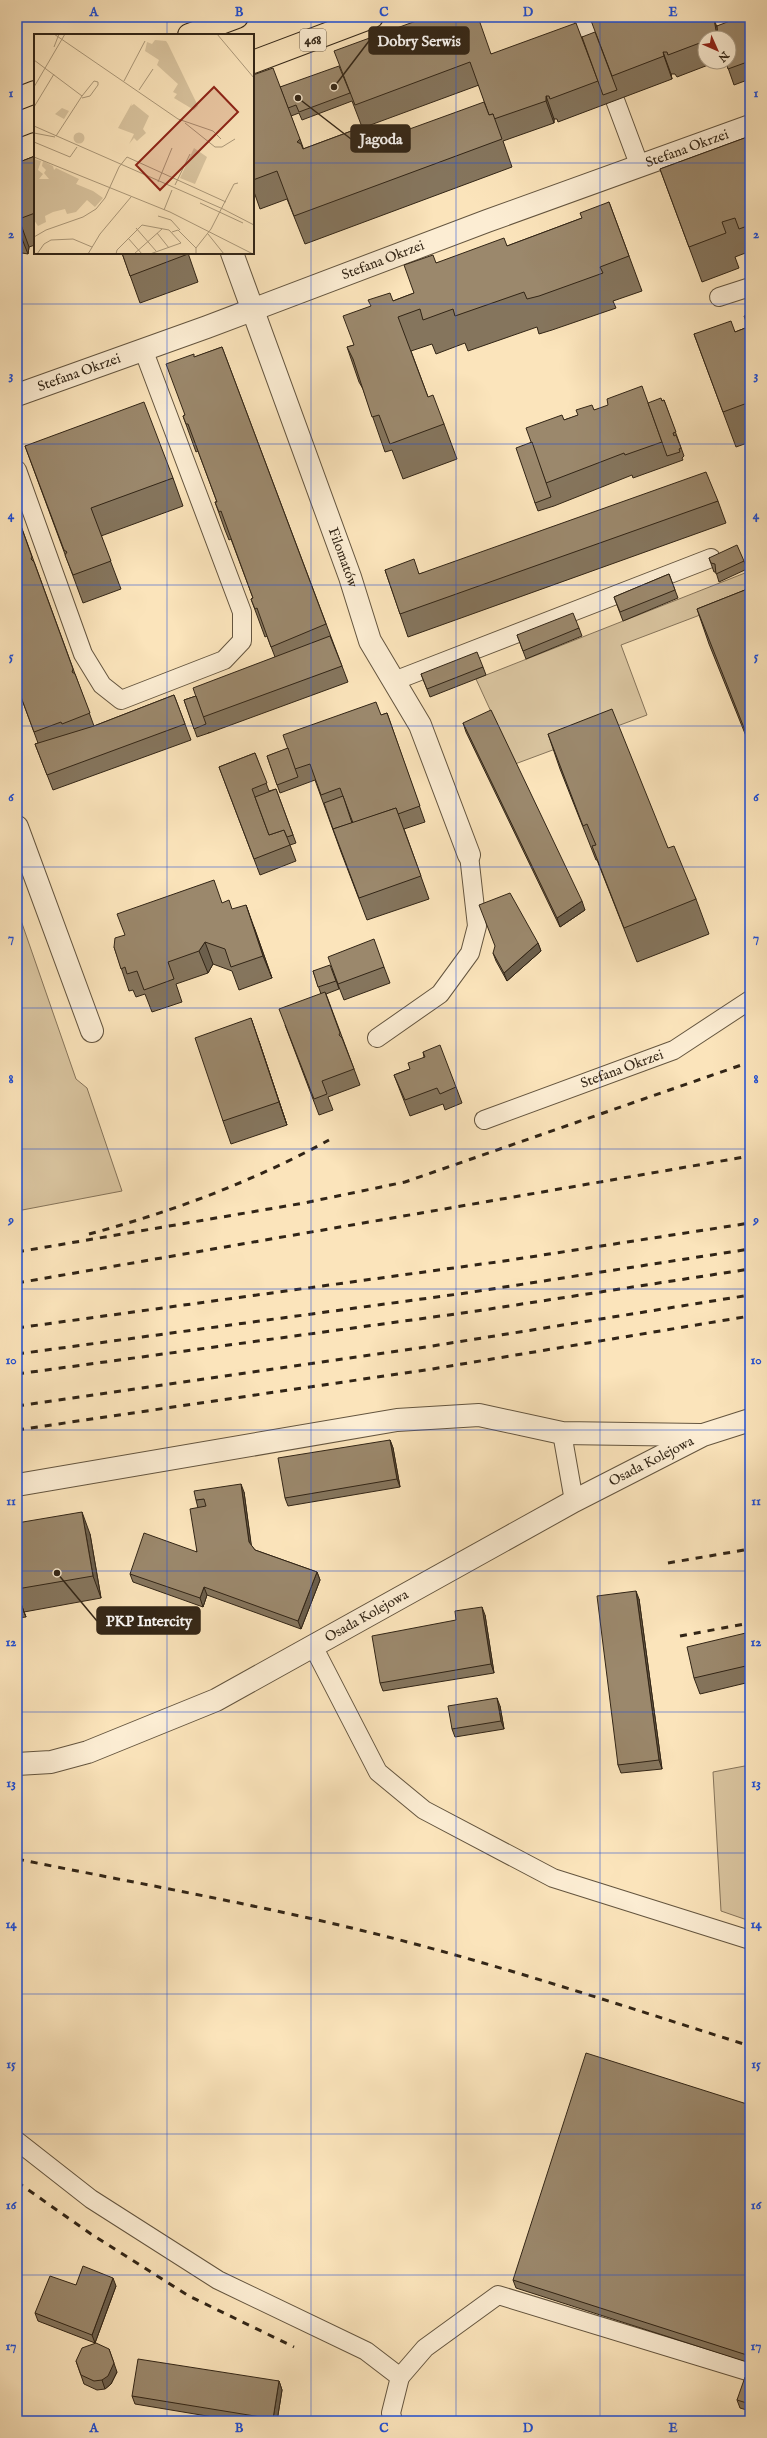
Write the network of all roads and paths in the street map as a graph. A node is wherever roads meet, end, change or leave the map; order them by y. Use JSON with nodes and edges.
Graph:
{"nodes":[{"id":1,"x":237,"y":17,"type":"edge"},
{"id":2,"x":372,"y":17,"type":"edge"},
{"id":3,"x":583,"y":17,"type":"edge"},
{"id":4,"x":192,"y":34,"type":"edge"},
{"id":5,"x":593,"y":42,"type":"edge"},
{"id":6,"x":254,"y":62,"type":"edge"},
{"id":7,"x":34,"y":92,"type":"edge"},
{"id":8,"x":17,"y":99,"type":"edge"},
{"id":9,"x":615,"y":100,"type":"edge"},
{"id":10,"x":750,"y":126,"type":"edge"},
{"id":11,"x":34,"y":144,"type":"edge"},
{"id":12,"x":17,"y":151,"type":"edge"},
{"id":13,"x":640,"y":167,"type":"junction"},
{"id":14,"x":232,"y":254,"type":"edge"},
{"id":15,"x":750,"y":287,"type":"edge"},
{"id":16,"x":719,"y":297,"type":"dead end"},
{"id":17,"x":253,"y":310,"type":"junction"},
{"id":18,"x":143,"y":349,"type":"junction"},
{"id":19,"x":17,"y":395,"type":"edge"},
{"id":20,"x":17,"y":470,"type":"edge"},
{"id":21,"x":711,"y":558,"type":"edge"},
{"id":22,"x":394,"y":681,"type":"junction"},
{"id":23,"x":17,"y":827,"type":"edge"},
{"id":24,"x":469,"y":855,"type":"joint"},
{"id":25,"x":750,"y":1000,"type":"edge"},
{"id":26,"x":92,"y":1031,"type":"dead end"},
{"id":27,"x":376,"y":1038,"type":"dead end"},
{"id":28,"x":484,"y":1120,"type":"dead end"},
{"id":29,"x":750,"y":1420,"type":"edge"},
{"id":30,"x":562,"y":1433,"type":"junction"},
{"id":31,"x":703,"y":1435,"type":"junction"},
{"id":32,"x":17,"y":1485,"type":"edge"},
{"id":33,"x":574,"y":1501,"type":"junction"},
{"id":34,"x":313,"y":1646,"type":"junction"},
{"id":35,"x":17,"y":1764,"type":"edge"},
{"id":36,"x":750,"y":1940,"type":"edge"},
{"id":37,"x":18,"y":2143,"type":"edge"},
{"id":38,"x":750,"y":2372,"type":"edge"},
{"id":39,"x":400,"y":2377,"type":"junction"},
{"id":40,"x":393,"y":2421,"type":"edge"}],
"edges":[{"from":1,"to":4,"type":"main road"},
{"from":2,"to":6,"type":"main road","number":"468"},
{"from":3,"to":5,"type":"lane"},
{"from":7,"to":8,"type":"main road"},
{"from":9,"to":13,"type":"lane"},
{"from":10,"to":13,"type":"street","name":"Stefana Okrzei"},
{"from":11,"to":12,"type":"main road"},
{"from":13,"to":17,"type":"street","name":"Stefana Okrzei"},
{"from":14,"to":17,"type":"street","name":"Filomatów"},
{"from":15,"to":16,"type":"lane"},
{"from":17,"to":18,"type":"street","name":"Stefana Okrzei"},
{"from":17,"to":22,"type":"street","name":"Filomatów"},
{"from":18,"to":19,"type":"street","name":"Stefana Okrzei"},
{"from":18,"to":20,"type":"lane"},
{"from":21,"to":22,"type":"lane"},
{"from":22,"to":24,"type":"street","name":"Filomatów"},
{"from":23,"to":26,"type":"street"},
{"from":24,"to":27,"type":"lane"},
{"from":25,"to":28,"type":"lane","name":"Stefana Okrzei"},
{"from":29,"to":31,"type":"street","name":"Osada Kolejowa"},
{"from":30,"to":31,"type":"street","name":"Osada Kolejowa"},
{"from":30,"to":32,"type":"street","name":"Osada Kolejowa"},
{"from":30,"to":33,"type":"lane"},
{"from":31,"to":33,"type":"street","name":"Osada Kolejowa"},
{"from":33,"to":34,"type":"street","name":"Osada Kolejowa"},
{"from":34,"to":35,"type":"street","name":"Osada Kolejowa"},
{"from":34,"to":36,"type":"lane"},
{"from":37,"to":39,"type":"lane"},
{"from":38,"to":39,"type":"lane"},
{"from":39,"to":40,"type":"lane"}]}
